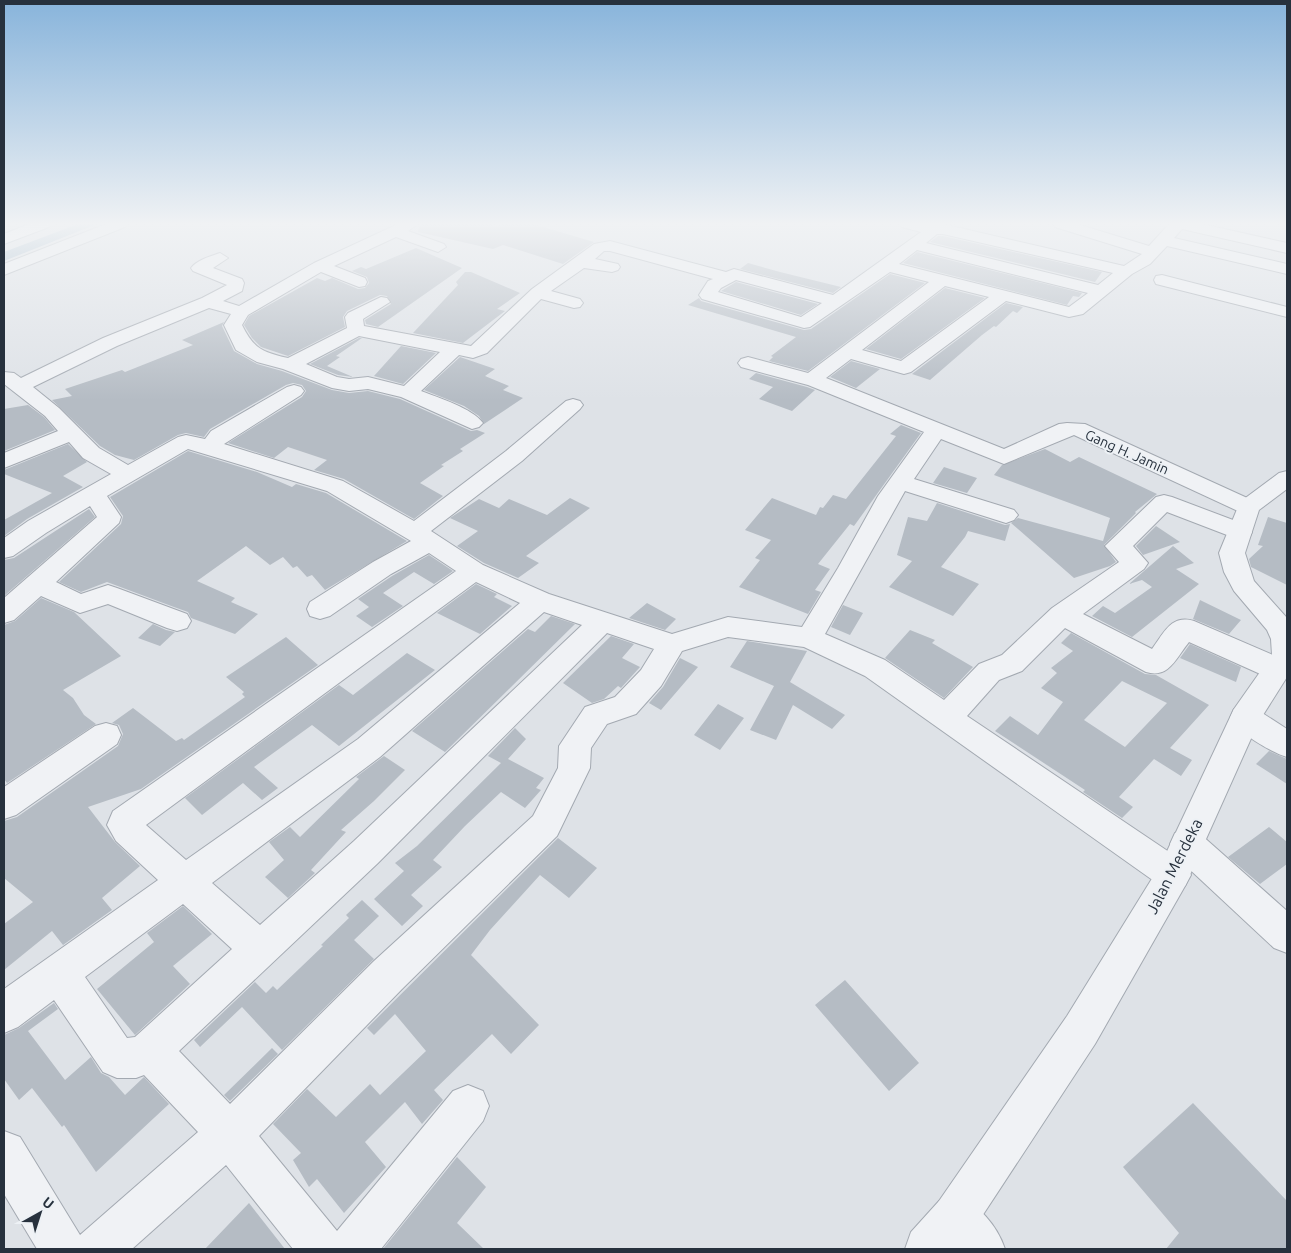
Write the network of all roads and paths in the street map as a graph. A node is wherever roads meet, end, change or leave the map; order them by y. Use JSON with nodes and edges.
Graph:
{"nodes":[{"id":1,"x":232,"y":282,"type":"edge"},
{"id":2,"x":292,"y":282,"type":"edge"},
{"id":3,"x":553,"y":282,"type":"edge"},
{"id":4,"x":718,"y":282,"type":"edge"},
{"id":5,"x":772,"y":282,"type":"edge"},
{"id":6,"x":863,"y":282,"type":"edge"},
{"id":7,"x":939,"y":282,"type":"edge"},
{"id":8,"x":951,"y":282,"type":"edge"},
{"id":9,"x":1063,"y":282,"type":"edge"},
{"id":10,"x":1112,"y":282,"type":"edge"},
{"id":11,"x":1172,"y":282,"type":"edge"},
{"id":12,"x":1101,"y":292,"type":"junction"},
{"id":13,"x":538,"y":293,"type":"junction"},
{"id":14,"x":1002,"y":296,"type":"junction"},
{"id":15,"x":836,"y":300,"type":"junction"},
{"id":16,"x":208,"y":302,"type":"junction"},
{"id":17,"x":381,"y":302,"type":"dead end"},
{"id":18,"x":574,"y":303,"type":"dead end"},
{"id":19,"x":241,"y":312,"type":"junction"},
{"id":20,"x":1287,"y":312,"type":"edge"},
{"id":21,"x":356,"y":330,"type":"junction"},
{"id":22,"x":454,"y":349,"type":"junction"},
{"id":23,"x":848,"y":352,"type":"junction"},
{"id":24,"x":748,"y":363,"type":"dead end"},
{"id":25,"x":290,"y":364,"type":"junction"},
{"id":26,"x":12,"y":380,"type":"edge"},
{"id":27,"x":815,"y":381,"type":"junction"},
{"id":28,"x":294,"y":391,"type":"dead end"},
{"id":29,"x":408,"y":393,"type":"junction"},
{"id":30,"x":573,"y":405,"type":"dead end"},
{"id":31,"x":472,"y":424,"type":"dead end"},
{"id":32,"x":937,"y":429,"type":"junction"},
{"id":33,"x":72,"y":432,"type":"junction"},
{"id":34,"x":210,"y":447,"type":"junction"},
{"id":35,"x":4,"y":461,"type":"edge"},
{"id":36,"x":128,"y":474,"type":"junction"},
{"id":37,"x":1287,"y":478,"type":"edge"},
{"id":38,"x":901,"y":482,"type":"junction"},
{"id":39,"x":94,"y":494,"type":"junction"},
{"id":40,"x":1248,"y":507,"type":"junction"},
{"id":41,"x":1006,"y":515,"type":"dead end"},
{"id":42,"x":1240,"y":532,"type":"junction"},
{"id":43,"x":422,"y":537,"type":"junction"},
{"id":44,"x":4,"y":550,"type":"edge"},
{"id":45,"x":474,"y":571,"type":"junction"},
{"id":46,"x":37,"y":583,"type":"junction"},
{"id":47,"x":540,"y":601,"type":"junction"},
{"id":48,"x":320,"y":609,"type":"dead end"},
{"id":49,"x":4,"y":613,"type":"edge"},
{"id":50,"x":1062,"y":615,"type":"junction"},
{"id":51,"x":177,"y":622,"type":"dead end"},
{"id":52,"x":602,"y":622,"type":"junction"},
{"id":53,"x":809,"y":638,"type":"junction"},
{"id":54,"x":672,"y":644,"type":"junction"},
{"id":55,"x":1283,"y":660,"type":"edge"},
{"id":56,"x":947,"y":717,"type":"junction"},
{"id":57,"x":1245,"y":718,"type":"junction"},
{"id":58,"x":106,"y":735,"type":"dead end"},
{"id":59,"x":1287,"y":744,"type":"edge"},
{"id":60,"x":4,"y":805,"type":"edge"},
{"id":61,"x":1180,"y":860,"type":"junction"},
{"id":62,"x":182,"y":882,"type":"junction"},
{"id":63,"x":1287,"y":935,"type":"edge"},
{"id":64,"x":259,"y":949,"type":"junction"},
{"id":65,"x":58,"y":972,"type":"junction"},
{"id":66,"x":4,"y":1013,"type":"edge"},
{"id":67,"x":149,"y":1051,"type":"junction"},
{"id":68,"x":468,"y":1106,"type":"dead end"},
{"id":69,"x":228,"y":1136,"type":"junction"},
{"id":70,"x":4,"y":1153,"type":"edge"},
{"id":71,"x":955,"y":1238,"type":"edge"},
{"id":72,"x":64,"y":1249,"type":"edge"},
{"id":73,"x":98,"y":1249,"type":"edge"},
{"id":74,"x":322,"y":1249,"type":"edge"},
{"id":75,"x":352,"y":1249,"type":"edge"}],
"edges":[{"from":1,"to":16,"type":"street"},
{"from":2,"to":19,"type":"street"},
{"from":3,"to":13,"type":"street"},
{"from":4,"to":15,"type":"street"},
{"from":5,"to":15,"type":"street"},
{"from":6,"to":15,"type":"street"},
{"from":7,"to":23,"type":"street"},
{"from":8,"to":14,"type":"street"},
{"from":9,"to":12,"type":"street"},
{"from":10,"to":12,"type":"street"},
{"from":11,"to":20,"type":"street"},
{"from":12,"to":14,"type":"street"},
{"from":13,"to":18,"type":"street"},
{"from":13,"to":22,"type":"street"},
{"from":14,"to":23,"type":"street"},
{"from":16,"to":19,"type":"street"},
{"from":16,"to":26,"type":"street"},
{"from":17,"to":21,"type":"street"},
{"from":19,"to":25,"type":"street"},
{"from":21,"to":22,"type":"street"},
{"from":21,"to":25,"type":"street"},
{"from":22,"to":29,"type":"street"},
{"from":23,"to":27,"type":"street"},
{"from":24,"to":27,"type":"street"},
{"from":25,"to":29,"type":"street"},
{"from":26,"to":33,"type":"street"},
{"from":27,"to":32,"type":"street"},
{"from":28,"to":34,"type":"street"},
{"from":29,"to":31,"type":"street"},
{"from":30,"to":43,"type":"street"},
{"from":32,"to":38,"type":"street"},
{"from":32,"to":40,"type":"street","name":"Gang H. Jamin"},
{"from":33,"to":35,"type":"street"},
{"from":33,"to":36,"type":"street"},
{"from":34,"to":36,"type":"street"},
{"from":34,"to":43,"type":"street"},
{"from":36,"to":39,"type":"street"},
{"from":37,"to":40,"type":"street"},
{"from":38,"to":41,"type":"street"},
{"from":38,"to":53,"type":"street"},
{"from":39,"to":44,"type":"street"},
{"from":39,"to":46,"type":"street"},
{"from":40,"to":42,"type":"street"},
{"from":42,"to":50,"type":"street"},
{"from":42,"to":55,"type":"street"},
{"from":43,"to":45,"type":"street"},
{"from":43,"to":48,"type":"street"},
{"from":45,"to":47,"type":"street"},
{"from":45,"to":62,"type":"street"},
{"from":46,"to":49,"type":"street"},
{"from":46,"to":51,"type":"street"},
{"from":47,"to":52,"type":"street"},
{"from":47,"to":62,"type":"street"},
{"from":50,"to":55,"type":"street"},
{"from":50,"to":56,"type":"street"},
{"from":52,"to":54,"type":"street"},
{"from":52,"to":64,"type":"street"},
{"from":53,"to":54,"type":"street"},
{"from":53,"to":56,"type":"street"},
{"from":54,"to":69,"type":"street"},
{"from":55,"to":57,"type":"street","name":"Jalan Merdeka"},
{"from":56,"to":61,"type":"street"},
{"from":57,"to":59,"type":"street"},
{"from":57,"to":61,"type":"street","name":"Jalan Merdeka"},
{"from":58,"to":60,"type":"street"},
{"from":61,"to":63,"type":"street"},
{"from":61,"to":71,"type":"street","name":"Jalan Merdeka"},
{"from":62,"to":64,"type":"street"},
{"from":62,"to":65,"type":"street"},
{"from":64,"to":67,"type":"street"},
{"from":65,"to":66,"type":"street"},
{"from":65,"to":67,"type":"street"},
{"from":67,"to":69,"type":"street"},
{"from":68,"to":75,"type":"street"},
{"from":69,"to":73,"type":"street"},
{"from":69,"to":74,"type":"street"},
{"from":70,"to":72,"type":"street"}]}
